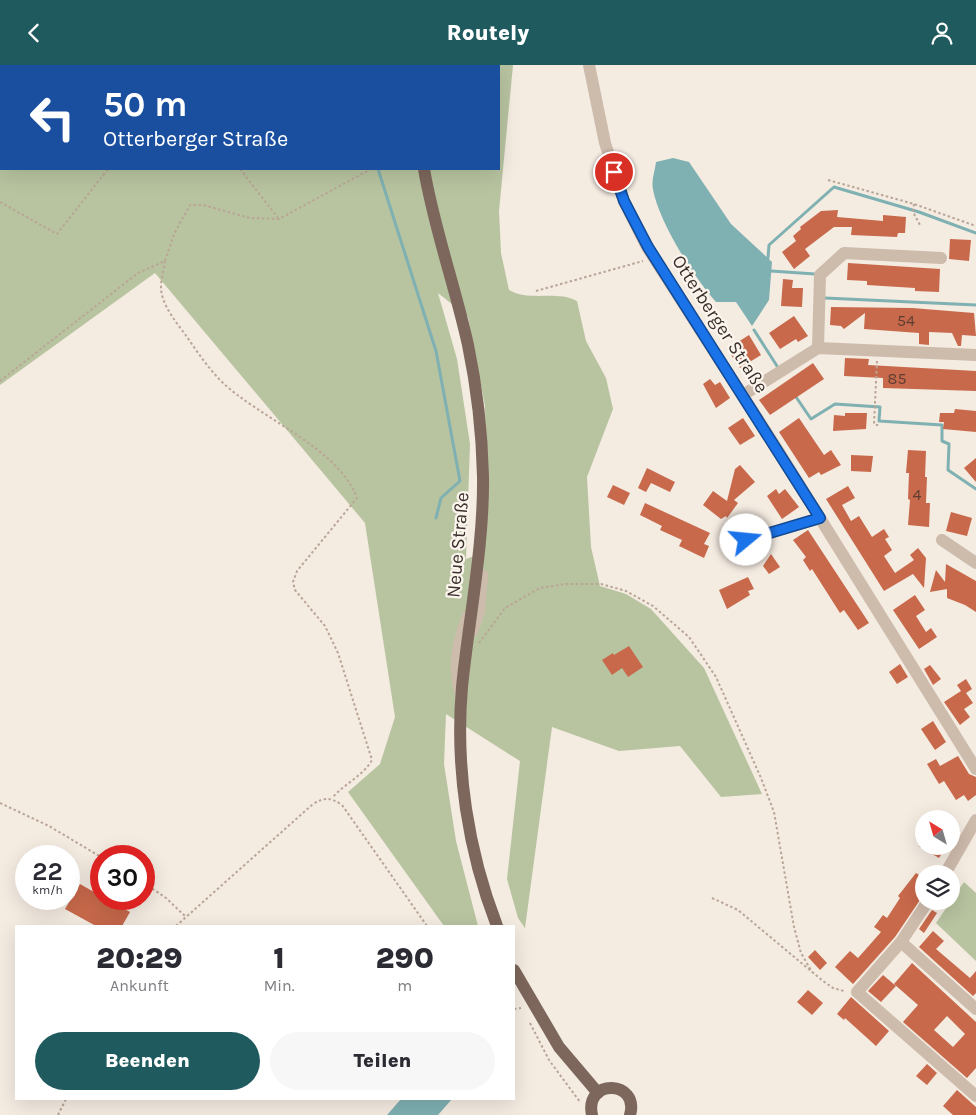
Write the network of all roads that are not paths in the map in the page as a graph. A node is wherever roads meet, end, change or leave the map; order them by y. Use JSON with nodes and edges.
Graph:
{"nodes":[{"id":1,"x":589,"y":65,"type":"edge"},
{"id":2,"x":424,"y":170,"type":"edge"},
{"id":3,"x":941,"y":258,"type":"dead end"},
{"id":4,"x":818,"y":348,"type":"junction"},
{"id":5,"x":976,"y":355,"type":"edge"},
{"id":6,"x":742,"y":395,"type":"junction"},
{"id":7,"x":820,"y":518,"type":"junction"},
{"id":8,"x":746,"y":540,"type":"dead end"},
{"id":9,"x":942,"y":540,"type":"dead end"},
{"id":10,"x":477,"y":557,"type":"junction"},
{"id":11,"x":976,"y":563,"type":"edge"},
{"id":12,"x":471,"y":609,"type":"junction"},
{"id":13,"x":471,"y":646,"type":"junction"},
{"id":14,"x":461,"y":699,"type":"junction"},
{"id":15,"x":976,"y":769,"type":"edge"},
{"id":16,"x":976,"y":820,"type":"edge"},
{"id":17,"x":950,"y":865,"type":"edge"},
{"id":18,"x":922,"y":910,"type":"edge"},
{"id":19,"x":497,"y":925,"type":"edge"},
{"id":20,"x":901,"y":942,"type":"junction"},
{"id":21,"x":515,"y":972,"type":"edge"},
{"id":22,"x":976,"y":1009,"type":"edge"},
{"id":23,"x":598,"y":1093,"type":"junction"},
{"id":24,"x":976,"y":1096,"type":"edge"},
{"id":25,"x":592,"y":1115,"type":"edge"},
{"id":26,"x":630,"y":1115,"type":"edge"}],
"edges":[{"from":1,"to":6,"type":"street","name":"Otterberger Straße"},
{"from":2,"to":10,"type":"main road","name":"Neue Straße"},
{"from":3,"to":4,"type":"street"},
{"from":4,"to":5,"type":"street"},
{"from":4,"to":6,"type":"street"},
{"from":6,"to":7,"type":"street","name":"Otterberger Straße"},
{"from":7,"to":8,"type":"street"},
{"from":7,"to":15,"type":"street","name":"Otterberger Straße"},
{"from":9,"to":11,"type":"street"},
{"from":10,"to":12,"type":"main road","name":"Neue Straße"},
{"from":10,"to":13,"type":"street"},
{"from":12,"to":13,"type":"main road","name":"Neue Straße"},
{"from":12,"to":14,"type":"street"},
{"from":13,"to":14,"type":"main road","name":"Neue Straße"},
{"from":14,"to":19,"type":"main road","name":"Neue Straße"},
{"from":16,"to":17,"type":"street"},
{"from":18,"to":20,"type":"street"},
{"from":20,"to":22,"type":"street"},
{"from":20,"to":24,"type":"street"},
{"from":21,"to":23,"type":"main road"},
{"from":23,"to":25,"type":"main road"},
{"from":23,"to":26,"type":"main road"}]}
